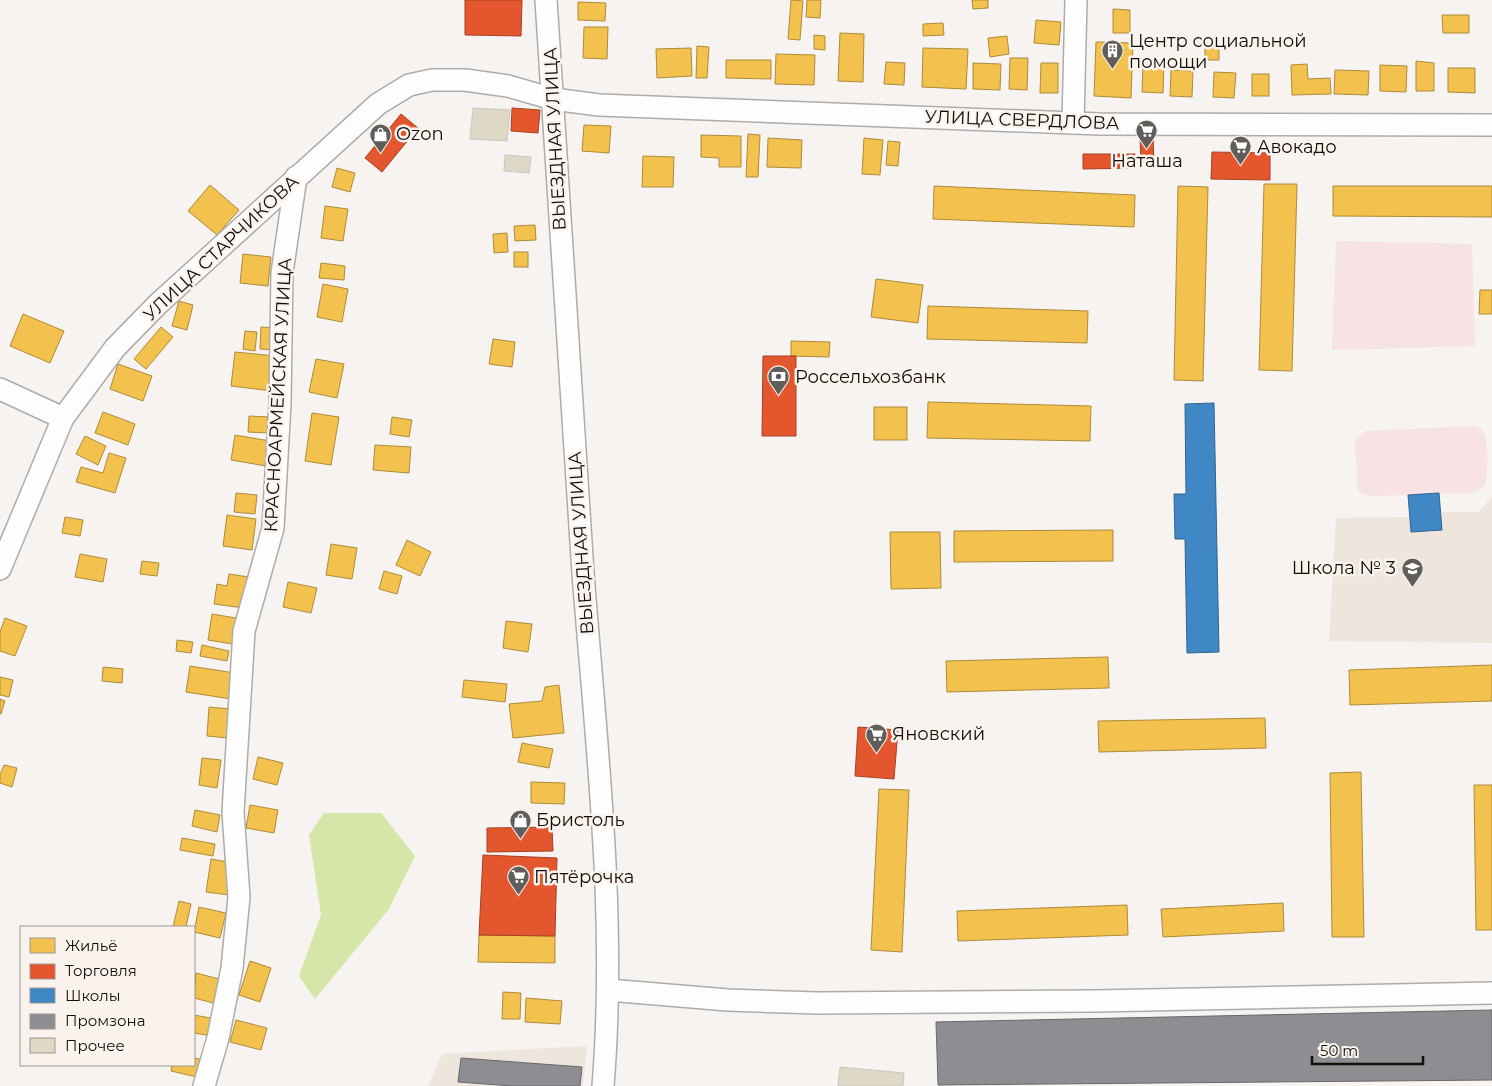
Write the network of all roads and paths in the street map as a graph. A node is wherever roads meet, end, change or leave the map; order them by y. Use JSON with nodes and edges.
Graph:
{"nodes":[{"id":1,"x":546,"y":0,"type":"edge"},
{"id":2,"x":1076,"y":0,"type":"edge"},
{"id":3,"x":553,"y":100,"type":"junction"},
{"id":4,"x":1073,"y":123,"type":"junction"},
{"id":5,"x":1492,"y":125,"type":"edge"},
{"id":6,"x":296,"y":177,"type":"junction"},
{"id":7,"x":0,"y":389,"type":"edge"},
{"id":8,"x":63,"y":418,"type":"junction"},
{"id":9,"x":0,"y":569,"type":"edge"},
{"id":10,"x":608,"y":990,"type":"junction"},
{"id":11,"x":1492,"y":993,"type":"edge"},
{"id":12,"x":204,"y":1086,"type":"edge"},
{"id":13,"x":603,"y":1086,"type":"edge"}],
"edges":[{"from":1,"to":3,"type":"street","name":"ВЫЕЗДНАЯ УЛИЦА"},
{"from":2,"to":4,"type":"street"},
{"from":3,"to":4,"type":"street","name":"УЛИЦА СВЕРДЛОВА"},
{"from":3,"to":6,"type":"street","name":"УЛИЦА СТАРЧИКОВА"},
{"from":3,"to":10,"type":"street","name":"ВЫЕЗДНАЯ УЛИЦА"},
{"from":4,"to":5,"type":"street","name":"УЛИЦА СВЕРДЛОВА"},
{"from":6,"to":8,"type":"street","name":"УЛИЦА СТАРЧИКОВА"},
{"from":6,"to":12,"type":"street","name":"КРАСНОАРМЕЙСКАЯ УЛИЦА"},
{"from":7,"to":8,"type":"street"},
{"from":8,"to":9,"type":"street","name":"УЛИЦА СТАРЧИКОВА"},
{"from":10,"to":11,"type":"street"},
{"from":10,"to":13,"type":"street","name":"ВЫЕЗДНАЯ УЛИЦА"}]}
